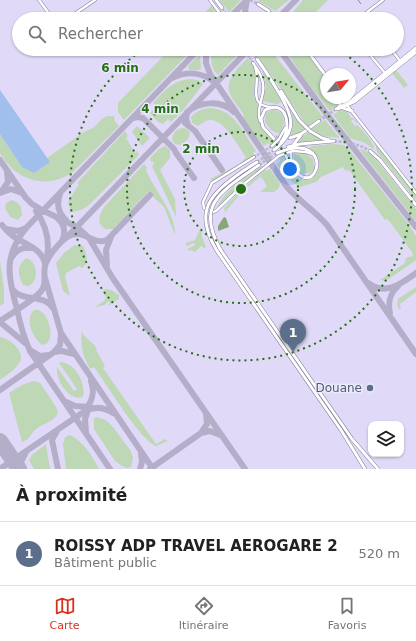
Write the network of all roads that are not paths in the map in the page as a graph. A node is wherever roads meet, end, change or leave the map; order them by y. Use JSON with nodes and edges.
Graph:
{"nodes":[{"id":1,"x":95,"y":0,"type":"edge"},
{"id":2,"x":210,"y":0,"type":"edge"},
{"id":3,"x":216,"y":0,"type":"edge"},
{"id":4,"x":383,"y":0,"type":"edge"},
{"id":5,"x":41,"y":1,"type":"edge"},
{"id":6,"x":258,"y":4,"type":"dead end"},
{"id":7,"x":222,"y":8,"type":"tunnel mouth"},
{"id":8,"x":269,"y":11,"type":"tunnel mouth"},
{"id":9,"x":48,"y":12,"type":"edge"},
{"id":10,"x":77,"y":12,"type":"edge"},
{"id":11,"x":219,"y":12,"type":"tunnel mouth"},
{"id":12,"x":368,"y":12,"type":"edge"},
{"id":13,"x":416,"y":48,"type":"edge"},
{"id":14,"x":416,"y":52,"type":"edge"},
{"id":15,"x":311,"y":56,"type":"edge"},
{"id":16,"x":371,"y":56,"type":"edge"},
{"id":17,"x":396,"y":56,"type":"edge"},
{"id":18,"x":257,"y":59,"type":"tunnel mouth"},
{"id":19,"x":400,"y":61,"type":"junction"},
{"id":20,"x":320,"y":68,"type":"edge"},
{"id":21,"x":384,"y":73,"type":"junction"},
{"id":22,"x":274,"y":84,"type":"junction"},
{"id":23,"x":356,"y":98,"type":"edge"},
{"id":24,"x":356,"y":99,"type":"edge"},
{"id":25,"x":260,"y":104,"type":"junction"},
{"id":26,"x":340,"y":104,"type":"edge"},
{"id":27,"x":349,"y":104,"type":"junction"},
{"id":28,"x":273,"y":107,"type":"junction"},
{"id":29,"x":343,"y":108,"type":"junction"},
{"id":30,"x":336,"y":109,"type":"junction"},
{"id":31,"x":352,"y":112,"type":"junction"},
{"id":32,"x":286,"y":118,"type":"junction"},
{"id":33,"x":319,"y":121,"type":"tunnel mouth"},
{"id":34,"x":261,"y":123,"type":"junction"},
{"id":35,"x":306,"y":129,"type":"junction"},
{"id":36,"x":275,"y":138,"type":"tunnel mouth"},
{"id":37,"x":290,"y":138,"type":"tunnel mouth"},
{"id":38,"x":293,"y":145,"type":"dead end"},
{"id":39,"x":272,"y":146,"type":"tunnel mouth"},
{"id":40,"x":276,"y":151,"type":"junction"},
{"id":41,"x":370,"y":151,"type":"tunnel mouth"},
{"id":42,"x":291,"y":154,"type":"tunnel mouth"},
{"id":43,"x":314,"y":155,"type":"junction"},
{"id":44,"x":286,"y":156,"type":"tunnel mouth"},
{"id":45,"x":254,"y":157,"type":"tunnel mouth"},
{"id":46,"x":257,"y":162,"type":"tunnel mouth"},
{"id":47,"x":259,"y":165,"type":"tunnel mouth"},
{"id":48,"x":293,"y":169,"type":"junction"},
{"id":49,"x":416,"y":193,"type":"edge"},
{"id":50,"x":416,"y":205,"type":"edge"},
{"id":51,"x":365,"y":469,"type":"edge"},
{"id":52,"x":378,"y":469,"type":"edge"}],
"edges":[{"from":1,"to":10,"type":"street"},
{"from":2,"to":11,"type":"street"},
{"from":3,"to":7,"type":"main road"},
{"from":4,"to":12,"type":"street"},
{"from":5,"to":9,"type":"street"},
{"from":6,"to":8,"type":"main road"},
{"from":13,"to":19,"type":"main road"},
{"from":14,"to":24,"type":"main road"},
{"from":15,"to":20,"type":"main road"},
{"from":16,"to":21,"type":"street"},
{"from":17,"to":19,"type":"street"},
{"from":18,"to":22,"type":"main road"},
{"from":19,"to":21,"type":"main road"},
{"from":21,"to":23,"type":"main road"},
{"from":22,"to":35,"type":"main road"},
{"from":22,"to":40,"type":"main road"},
{"from":25,"to":25,"type":"street"},
{"from":25,"to":28,"type":"street"},
{"from":25,"to":34,"type":"street"},
{"from":26,"to":30,"type":"main road"},
{"from":27,"to":29,"type":"main road"},
{"from":27,"to":30,"type":"main road"},
{"from":27,"to":31,"type":"street"},
{"from":28,"to":32,"type":"main road"},
{"from":28,"to":34,"type":"main road"},
{"from":29,"to":30,"type":"main road"},
{"from":29,"to":31,"type":"main road"},
{"from":31,"to":49,"type":"street"},
{"from":32,"to":39,"type":"street"},
{"from":32,"to":40,"type":"main road"},
{"from":33,"to":35,"type":"main road"},
{"from":34,"to":36,"type":"main road"},
{"from":35,"to":37,"type":"main road"},
{"from":35,"to":38,"type":"main road"},
{"from":35,"to":40,"type":"main road","bridge":true},
{"from":40,"to":43,"type":"main road"},
{"from":41,"to":50,"type":"main road"},
{"from":42,"to":48,"type":"main road"},
{"from":43,"to":45,"type":"street"},
{"from":43,"to":48,"type":"main road"},
{"from":44,"to":48,"type":"main road"},
{"from":46,"to":51,"type":"main road","bridge":true},
{"from":47,"to":52,"type":"main road","bridge":true}]}
